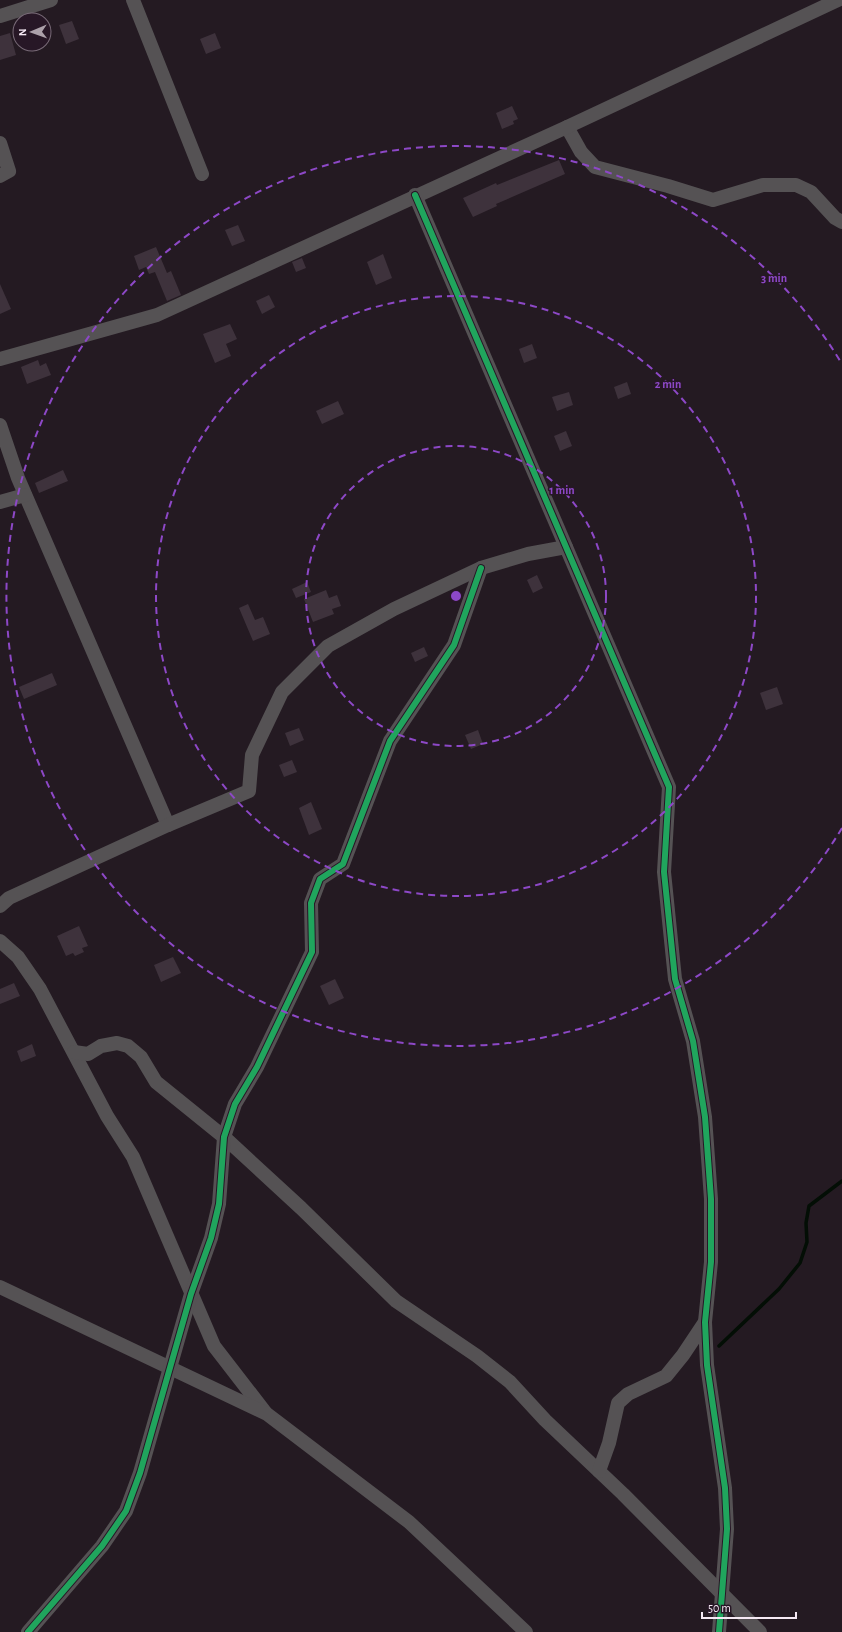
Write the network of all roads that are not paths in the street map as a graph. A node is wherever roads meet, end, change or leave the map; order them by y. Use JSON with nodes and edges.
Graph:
{"nodes":[{"id":1,"x":51,"y":0,"type":"edge"},
{"id":2,"x":133,"y":0,"type":"edge"},
{"id":3,"x":838,"y":0,"type":"edge"},
{"id":4,"x":0,"y":16,"type":"edge"},
{"id":5,"x":567,"y":127,"type":"junction"},
{"id":6,"x":0,"y":143,"type":"edge"},
{"id":7,"x":202,"y":174,"type":"dead end"},
{"id":8,"x":0,"y":176,"type":"edge"},
{"id":9,"x":415,"y":196,"type":"junction"},
{"id":10,"x":842,"y":222,"type":"edge"},
{"id":11,"x":0,"y":359,"type":"edge"},
{"id":12,"x":0,"y":425,"type":"edge"},
{"id":13,"x":25,"y":495,"type":"junction"},
{"id":14,"x":0,"y":502,"type":"edge"},
{"id":15,"x":566,"y":547,"type":"junction"},
{"id":16,"x":481,"y":568,"type":"junction"},
{"id":17,"x":168,"y":825,"type":"junction"},
{"id":18,"x":0,"y":906,"type":"edge"},
{"id":19,"x":0,"y":942,"type":"edge"},
{"id":20,"x":74,"y":1052,"type":"junction"},
{"id":21,"x":224,"y":1137,"type":"junction"},
{"id":22,"x":0,"y":1287,"type":"edge"},
{"id":23,"x":191,"y":1294,"type":"junction"},
{"id":24,"x":706,"y":1322,"type":"junction"},
{"id":25,"x":169,"y":1368,"type":"junction"},
{"id":26,"x":267,"y":1414,"type":"junction"},
{"id":27,"x":599,"y":1471,"type":"junction"},
{"id":28,"x":721,"y":1593,"type":"junction"},
{"id":29,"x":28,"y":1632,"type":"edge"},
{"id":30,"x":526,"y":1632,"type":"edge"},
{"id":31,"x":719,"y":1632,"type":"edge"},
{"id":32,"x":760,"y":1632,"type":"edge"}],
"edges":[{"from":1,"to":4,"type":"street"},
{"from":2,"to":7,"type":"street"},
{"from":3,"to":5,"type":"street"},
{"from":5,"to":9,"type":"street"},
{"from":5,"to":10,"type":"street"},
{"from":6,"to":8,"type":"street"},
{"from":9,"to":11,"type":"street"},
{"from":9,"to":15,"type":"street"},
{"from":12,"to":13,"type":"street"},
{"from":13,"to":14,"type":"street"},
{"from":13,"to":17,"type":"street"},
{"from":15,"to":16,"type":"street"},
{"from":15,"to":24,"type":"street"},
{"from":16,"to":17,"type":"street"},
{"from":16,"to":21,"type":"street"},
{"from":17,"to":18,"type":"street"},
{"from":19,"to":20,"type":"street"},
{"from":20,"to":21,"type":"street"},
{"from":20,"to":23,"type":"street"},
{"from":21,"to":23,"type":"street"},
{"from":21,"to":27,"type":"street"},
{"from":22,"to":25,"type":"street"},
{"from":23,"to":25,"type":"street"},
{"from":23,"to":26,"type":"street"},
{"from":24,"to":27,"type":"street"},
{"from":24,"to":28,"type":"street"},
{"from":25,"to":26,"type":"street"},
{"from":25,"to":29,"type":"street"},
{"from":26,"to":30,"type":"street"},
{"from":27,"to":28,"type":"street"},
{"from":28,"to":31,"type":"street"},
{"from":28,"to":32,"type":"street"}]}
